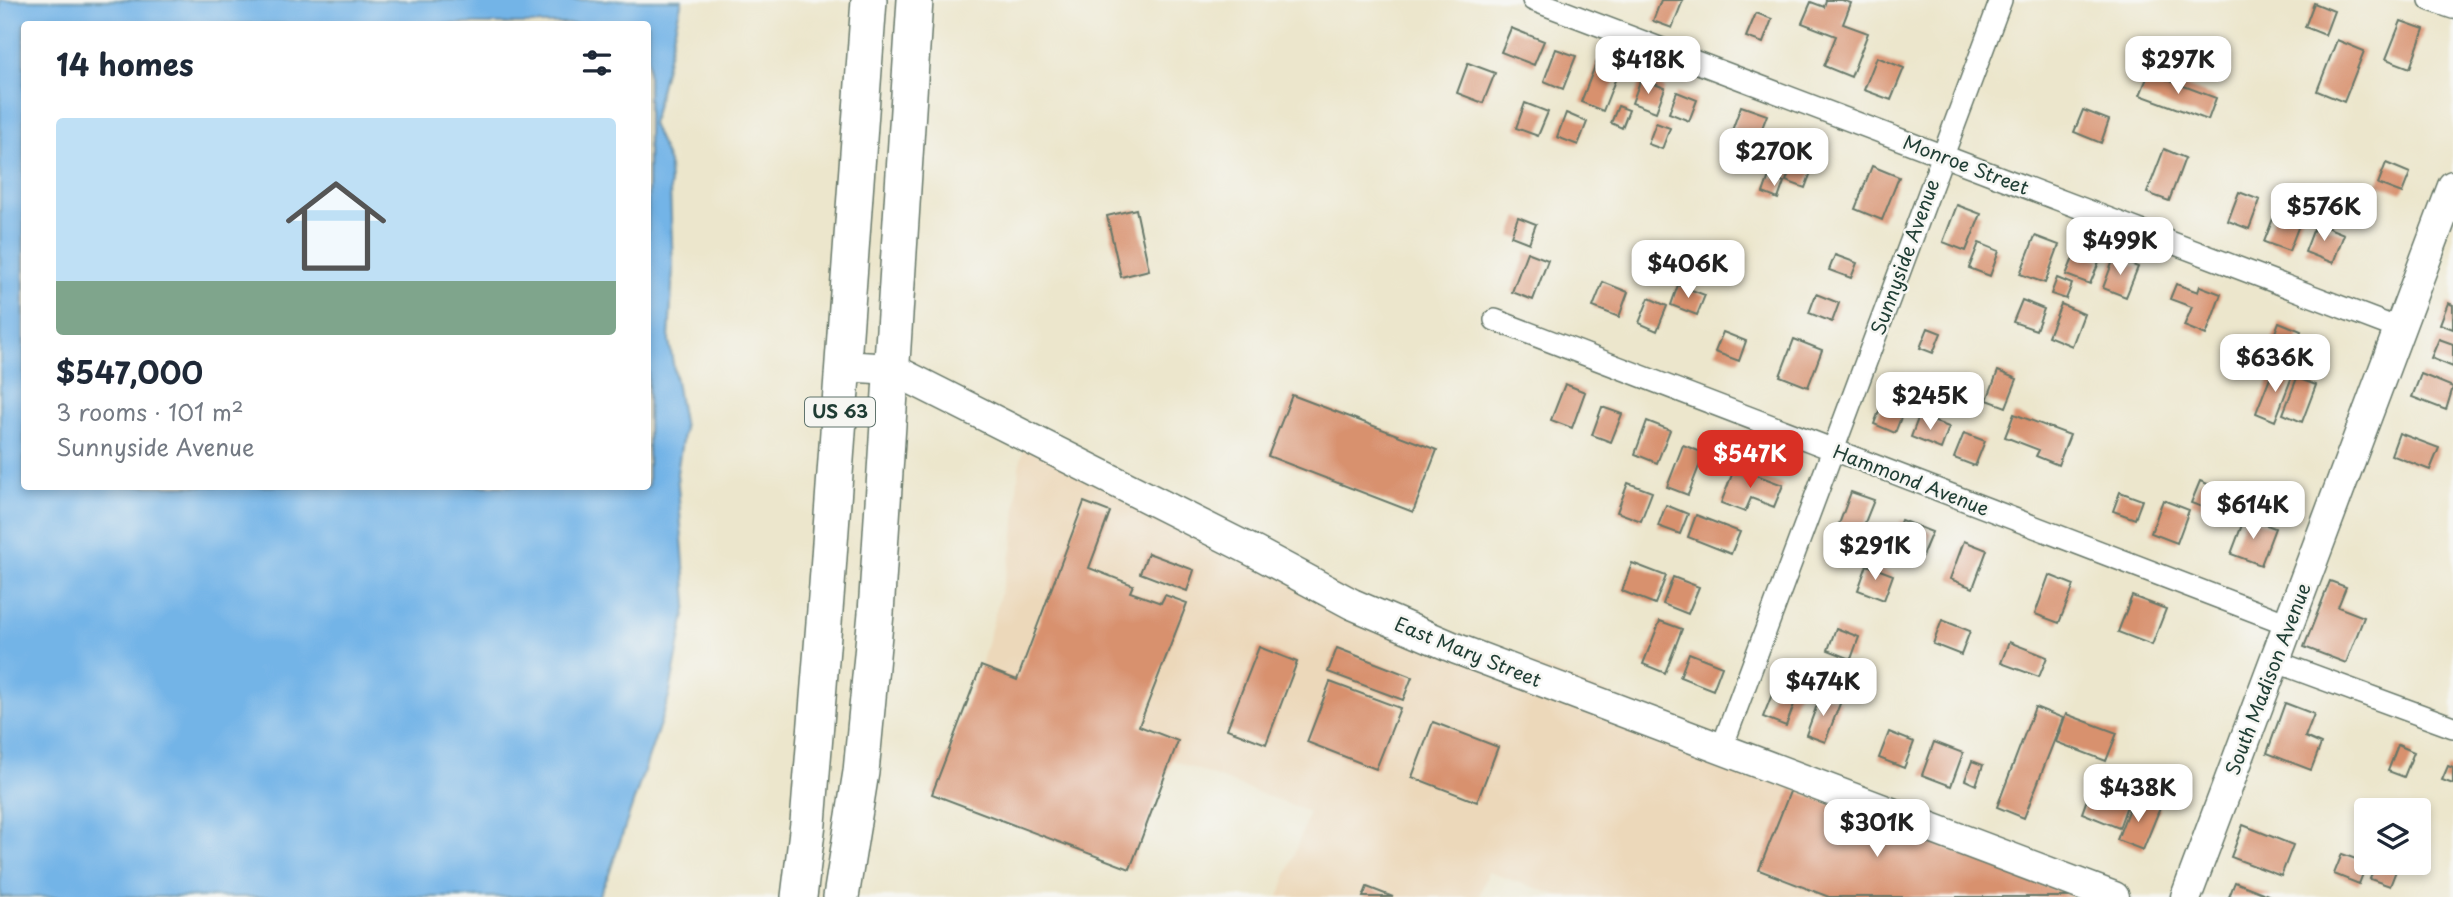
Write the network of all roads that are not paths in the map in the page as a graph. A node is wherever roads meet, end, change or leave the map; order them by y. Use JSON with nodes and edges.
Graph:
{"nodes":[{"id":1,"x":869,"y":0,"type":"edge"},
{"id":2,"x":915,"y":0,"type":"edge"},
{"id":3,"x":1533,"y":0,"type":"edge"},
{"id":4,"x":2001,"y":0,"type":"edge"},
{"id":5,"x":2430,"y":0,"type":"edge"},
{"id":6,"x":2453,"y":8,"type":"edge"},
{"id":7,"x":1943,"y":156,"type":"junction"},
{"id":8,"x":2453,"y":186,"type":"edge"},
{"id":9,"x":1495,"y":320,"type":"dead end"},
{"id":10,"x":2399,"y":329,"type":"junction"},
{"id":11,"x":843,"y":366,"type":"junction"},
{"id":12,"x":892,"y":369,"type":"junction"},
{"id":13,"x":1833,"y":450,"type":"junction"},
{"id":14,"x":2288,"y":624,"type":"junction"},
{"id":15,"x":2274,"y":661,"type":"junction"},
{"id":16,"x":2453,"y":727,"type":"edge"},
{"id":17,"x":1721,"y":750,"type":"junction"},
{"id":18,"x":799,"y":897,"type":"edge"},
{"id":19,"x":841,"y":897,"type":"edge"},
{"id":20,"x":2114,"y":897,"type":"edge"},
{"id":21,"x":2186,"y":897,"type":"edge"}],
"edges":[{"from":1,"to":11,"type":"highway","number":"US 63"},
{"from":2,"to":12,"type":"highway","number":"US 63"},
{"from":3,"to":7,"type":"street","name":"Monroe Street"},
{"from":4,"to":7,"type":"street","name":"Sunnyside Avenue"},
{"from":5,"to":6,"type":"street"},
{"from":7,"to":10,"type":"street","name":"Monroe Street"},
{"from":7,"to":13,"type":"street","name":"Sunnyside Avenue"},
{"from":8,"to":10,"type":"main road","name":"South Madison Avenue"},
{"from":9,"to":13,"type":"street","name":"Hammond Avenue"},
{"from":10,"to":14,"type":"main road","name":"South Madison Avenue"},
{"from":11,"to":12,"type":"main road","name":"East Mary Street"},
{"from":11,"to":18,"type":"highway","number":"US 63"},
{"from":12,"to":17,"type":"main road","name":"East Mary Street"},
{"from":12,"to":19,"type":"highway","number":"US 63"},
{"from":13,"to":14,"type":"street","name":"Hammond Avenue"},
{"from":13,"to":17,"type":"street","name":"Sunnyside Avenue"},
{"from":14,"to":15,"type":"main road","name":"South Madison Avenue"},
{"from":15,"to":16,"type":"street"},
{"from":15,"to":21,"type":"main road","name":"South Madison Avenue"},
{"from":17,"to":20,"type":"main road","name":"East Mary Street"}]}
